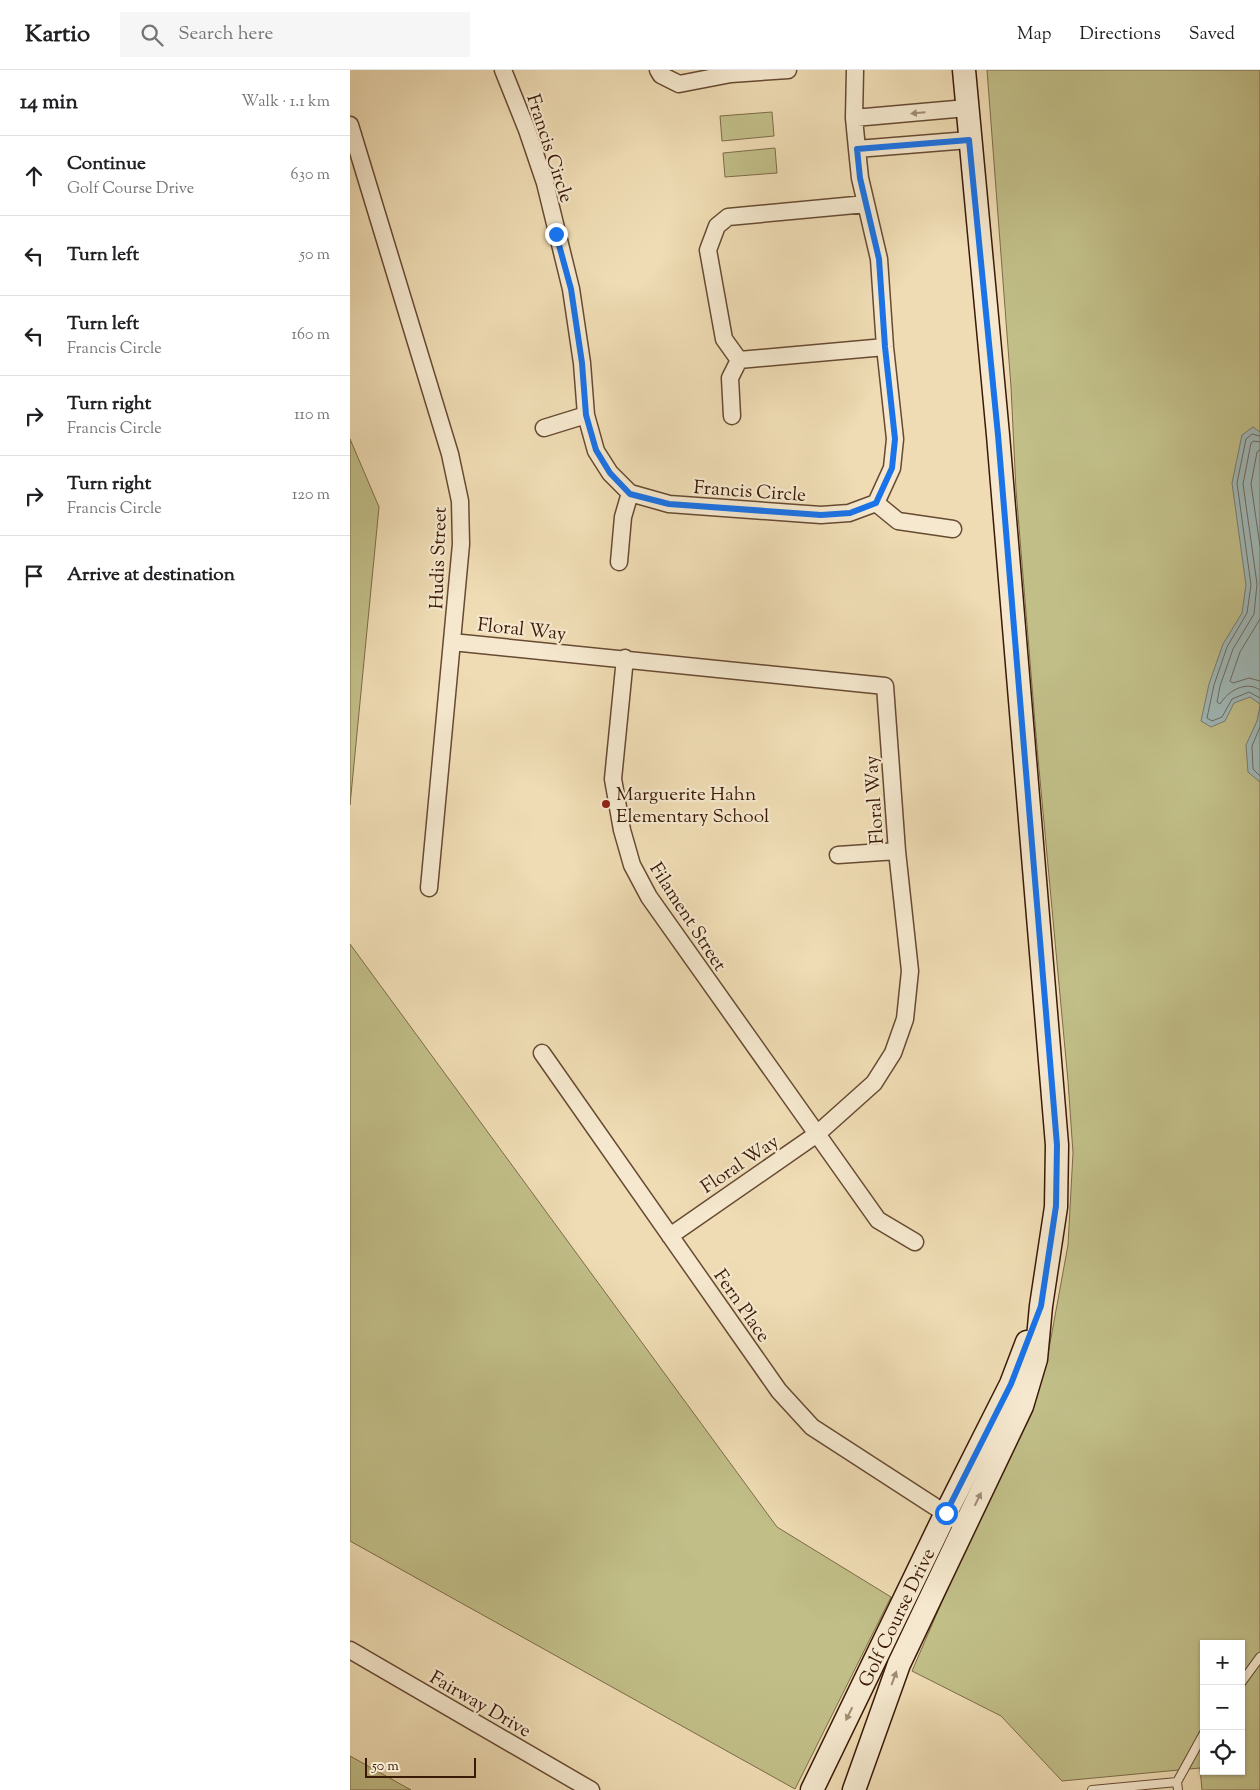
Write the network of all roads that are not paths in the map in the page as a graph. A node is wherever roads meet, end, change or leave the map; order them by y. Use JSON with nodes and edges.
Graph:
{"nodes":[{"id":1,"x":503,"y":70,"type":"edge"},
{"id":2,"x":658,"y":70,"type":"edge"},
{"id":3,"x":788,"y":70,"type":"edge"},
{"id":4,"x":855,"y":70,"type":"edge"},
{"id":5,"x":964,"y":70,"type":"edge"},
{"id":6,"x":967,"y":108,"type":"junction"},
{"id":7,"x":854,"y":118,"type":"junction"},
{"id":8,"x":350,"y":125,"type":"edge"},
{"id":9,"x":969,"y":140,"type":"junction"},
{"id":10,"x":857,"y":149,"type":"junction"},
{"id":11,"x":866,"y":204,"type":"junction"},
{"id":12,"x":885,"y":347,"type":"junction"},
{"id":13,"x":739,"y":360,"type":"junction"},
{"id":14,"x":586,"y":415,"type":"junction"},
{"id":15,"x":732,"y":416,"type":"dead end"},
{"id":16,"x":544,"y":428,"type":"dead end"},
{"id":17,"x":630,"y":494,"type":"junction"},
{"id":18,"x":876,"y":503,"type":"junction"},
{"id":19,"x":953,"y":529,"type":"dead end"},
{"id":20,"x":619,"y":562,"type":"dead end"},
{"id":21,"x":452,"y":642,"type":"junction"},
{"id":22,"x":625,"y":658,"type":"junction"},
{"id":23,"x":897,"y":851,"type":"junction"},
{"id":24,"x":838,"y":855,"type":"dead end"},
{"id":25,"x":429,"y":888,"type":"dead end"},
{"id":26,"x":542,"y":1053,"type":"dead end"},
{"id":27,"x":817,"y":1134,"type":"junction"},
{"id":28,"x":670,"y":1236,"type":"junction"},
{"id":29,"x":915,"y":1242,"type":"dead end"},
{"id":30,"x":1041,"y":1306,"type":"junction"},
{"id":31,"x":946,"y":1513,"type":"junction"},
{"id":32,"x":965,"y":1526,"type":"junction"},
{"id":33,"x":350,"y":1650,"type":"edge"},
{"id":34,"x":1260,"y":1657,"type":"edge"},
{"id":35,"x":1245,"y":1677,"type":"edge"},
{"id":36,"x":1200,"y":1741,"type":"edge"},
{"id":37,"x":1178,"y":1786,"type":"edge"},
{"id":38,"x":591,"y":1790,"type":"edge"},
{"id":39,"x":812,"y":1790,"type":"edge"},
{"id":40,"x":854,"y":1790,"type":"edge"},
{"id":41,"x":1092,"y":1790,"type":"edge"}],
"edges":[{"from":1,"to":14,"type":"street","name":"Francis Circle"},
{"from":2,"to":3,"type":"street"},
{"from":4,"to":7,"type":"street"},
{"from":5,"to":6,"type":"street","name":"Golf Course Drive"},
{"from":6,"to":7,"type":"street","one_way":true},
{"from":6,"to":9,"type":"street","name":"Golf Course Drive"},
{"from":7,"to":10,"type":"street"},
{"from":8,"to":21,"type":"street","name":"Hudis Street"},
{"from":9,"to":10,"type":"street"},
{"from":9,"to":30,"type":"street","name":"Golf Course Drive"},
{"from":10,"to":11,"type":"street"},
{"from":11,"to":12,"type":"street"},
{"from":11,"to":13,"type":"street"},
{"from":12,"to":13,"type":"street"},
{"from":12,"to":18,"type":"street"},
{"from":13,"to":15,"type":"street"},
{"from":14,"to":16,"type":"street"},
{"from":14,"to":17,"type":"street","name":"Francis Circle"},
{"from":17,"to":18,"type":"street","name":"Francis Circle"},
{"from":17,"to":20,"type":"street"},
{"from":18,"to":19,"type":"street"},
{"from":21,"to":22,"type":"street","name":"Floral Way"},
{"from":21,"to":25,"type":"street","name":"Hudis Street"},
{"from":22,"to":23,"type":"street","name":"Floral Way"},
{"from":22,"to":27,"type":"street","name":"Filament Street"},
{"from":23,"to":24,"type":"street"},
{"from":23,"to":27,"type":"street","name":"Floral Way"},
{"from":26,"to":28,"type":"street","name":"Fern Place"},
{"from":27,"to":28,"type":"street","name":"Floral Way"},
{"from":27,"to":29,"type":"street","name":"Filament Street"},
{"from":28,"to":31,"type":"street","name":"Fern Place"},
{"from":30,"to":31,"type":"street","name":"Golf Course Drive"},
{"from":32,"to":30,"type":"street","name":"Golf Course Drive","one_way":true},
{"from":31,"to":32,"type":"street","name":"Fern Place"},
{"from":31,"to":39,"type":"street","name":"Golf Course Drive","one_way":true},
{"from":40,"to":32,"type":"street","name":"Golf Course Drive","one_way":true},
{"from":33,"to":38,"type":"street","name":"Fairway Drive"},
{"from":34,"to":35,"type":"lane"},
{"from":36,"to":37,"type":"lane"},
{"from":37,"to":41,"type":"lane"}]}
